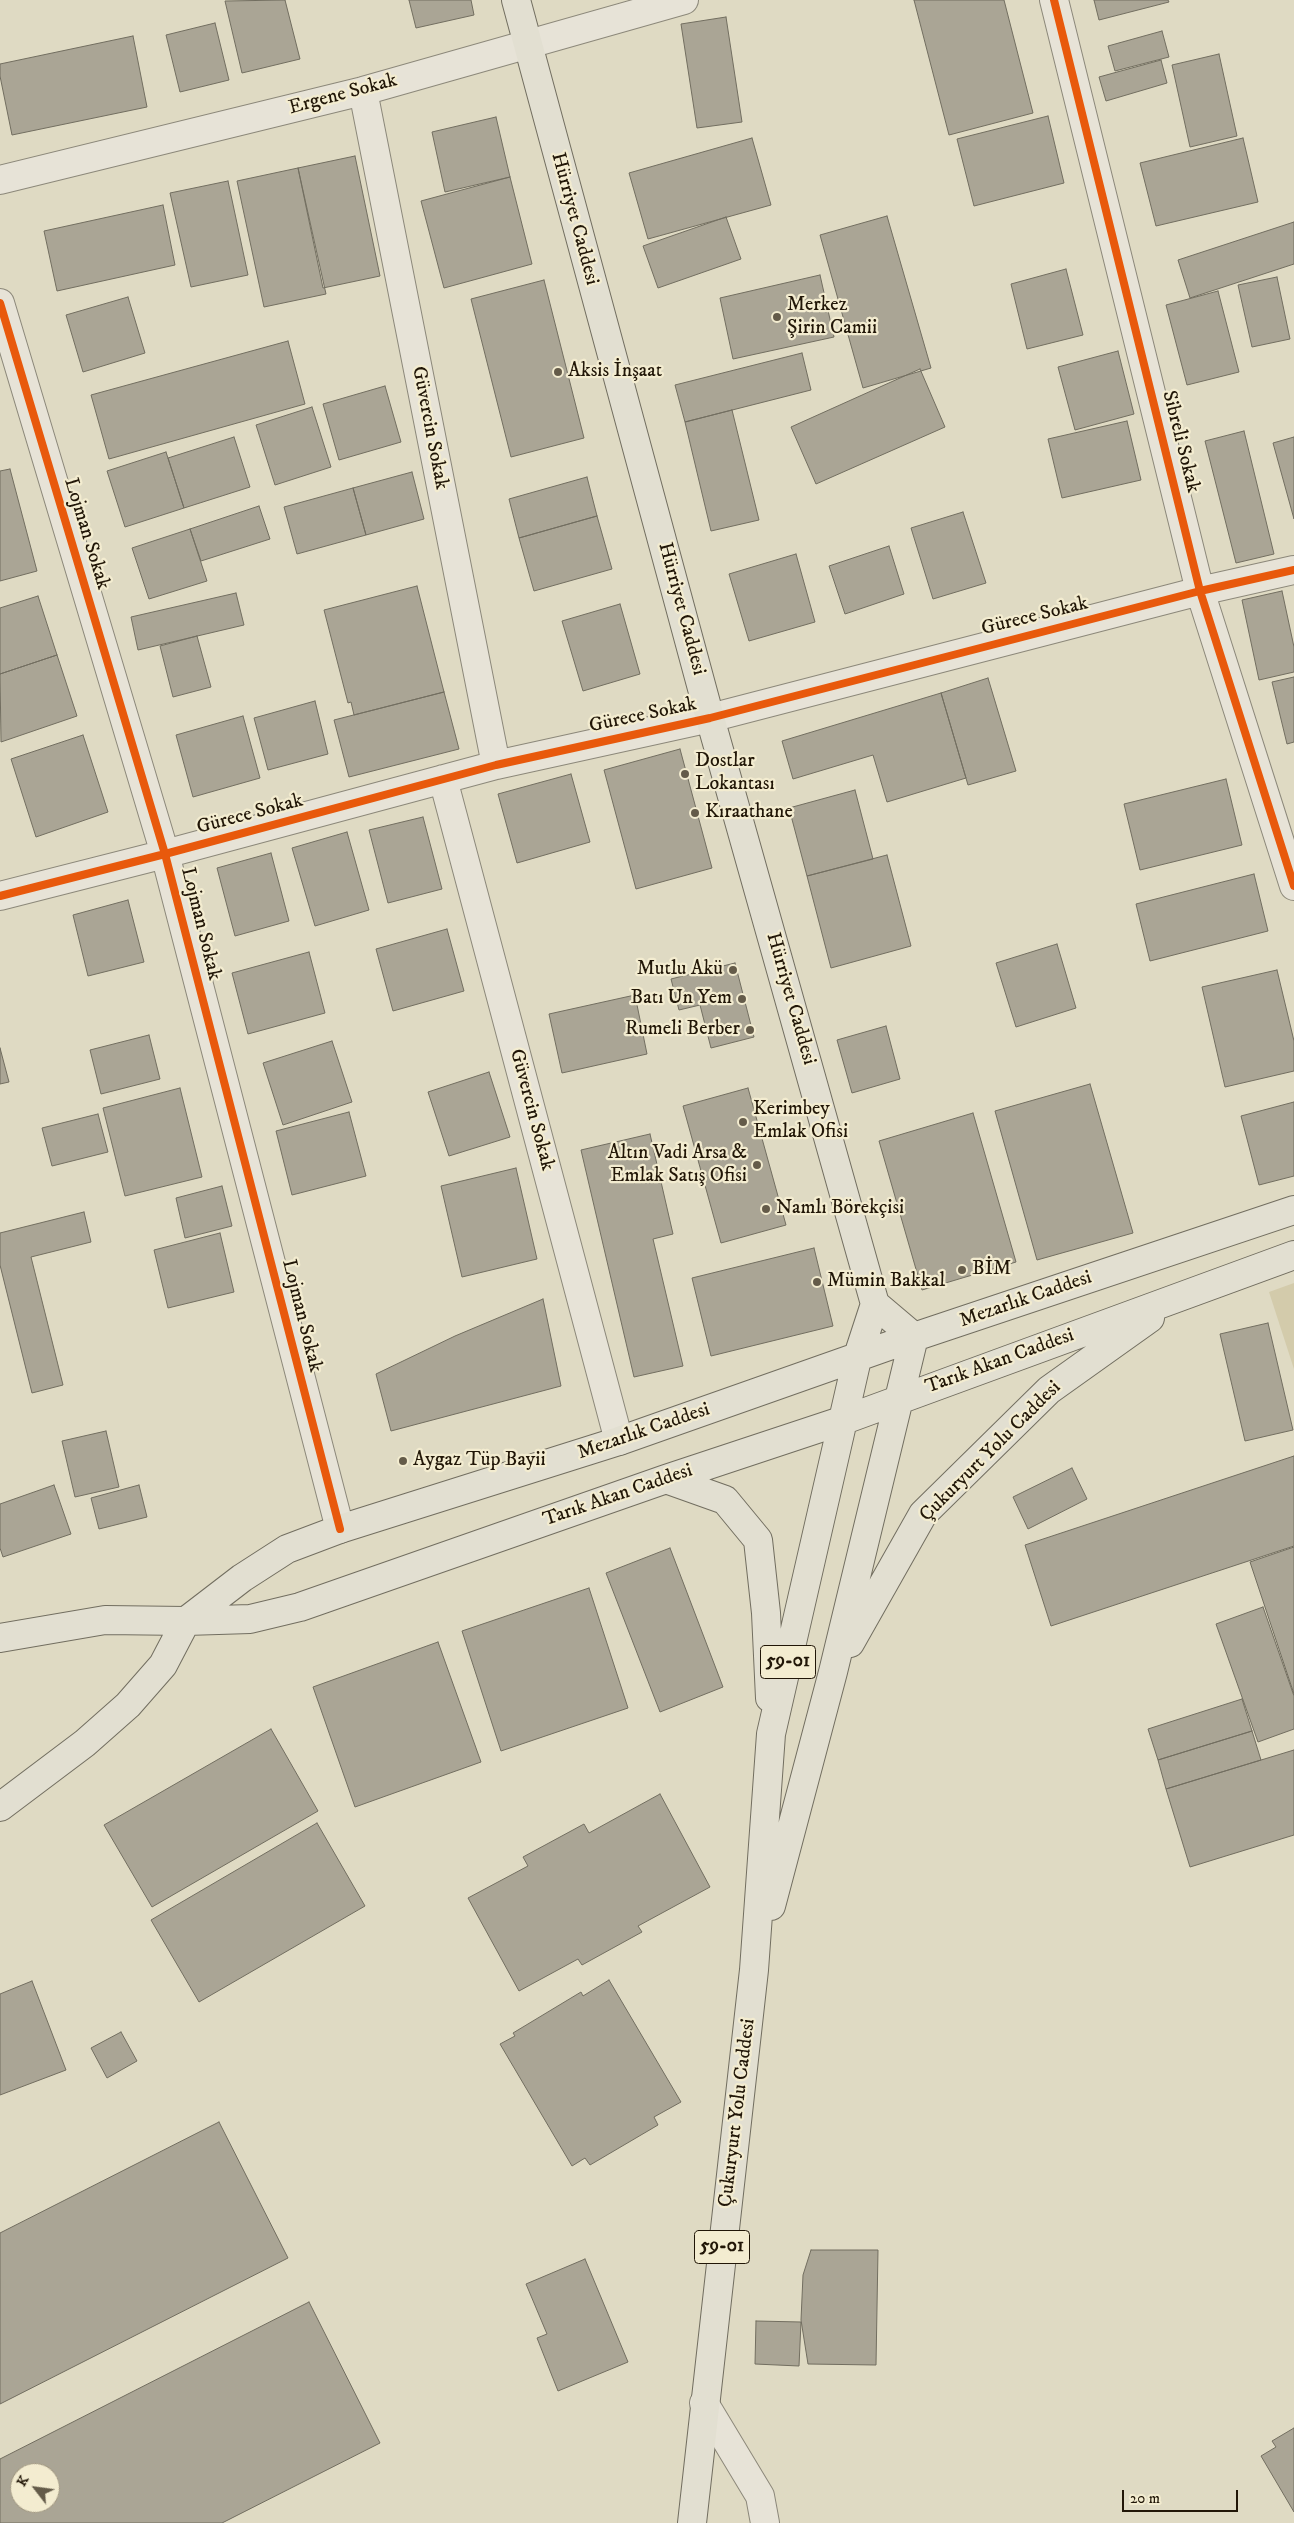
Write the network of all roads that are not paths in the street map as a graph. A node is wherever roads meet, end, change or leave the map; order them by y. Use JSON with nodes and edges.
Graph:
{"nodes":[{"id":1,"x":516,"y":0,"type":"edge"},
{"id":2,"x":684,"y":0,"type":"edge"},
{"id":3,"x":1054,"y":0,"type":"edge"},
{"id":4,"x":526,"y":44,"type":"junction"},
{"id":5,"x":362,"y":91,"type":"junction"},
{"id":6,"x":0,"y":180,"type":"edge"},
{"id":7,"x":0,"y":303,"type":"edge"},
{"id":8,"x":1294,"y":570,"type":"edge"},
{"id":9,"x":1200,"y":591,"type":"junction"},
{"id":10,"x":710,"y":718,"type":"junction"},
{"id":11,"x":496,"y":765,"type":"junction"},
{"id":12,"x":443,"y":779,"type":"junction"},
{"id":13,"x":166,"y":854,"type":"junction"},
{"id":14,"x":1294,"y":886,"type":"edge"},
{"id":15,"x":0,"y":896,"type":"edge"},
{"id":16,"x":1294,"y":1210,"type":"edge"},
{"id":17,"x":1294,"y":1255,"type":"edge"},
{"id":18,"x":1179,"y":1297,"type":"junction"},
{"id":19,"x":875,"y":1304,"type":"junction"},
{"id":20,"x":914,"y":1337,"type":"junction"},
{"id":21,"x":857,"y":1359,"type":"junction"},
{"id":22,"x":901,"y":1398,"type":"junction"},
{"id":23,"x":844,"y":1420,"type":"junction"},
{"id":24,"x":619,"y":1441,"type":"junction"},
{"id":25,"x":666,"y":1479,"type":"junction"},
{"id":26,"x":340,"y":1529,"type":"junction"},
{"id":27,"x":186,"y":1621,"type":"junction"},
{"id":28,"x":0,"y":1638,"type":"edge"},
{"id":29,"x":833,"y":1672,"type":"junction"},
{"id":30,"x":771,"y":1734,"type":"junction"},
{"id":31,"x":0,"y":1807,"type":"edge"},
{"id":32,"x":754,"y":1970,"type":"junction"},
{"id":33,"x":704,"y":2403,"type":"junction"},
{"id":34,"x":692,"y":2523,"type":"edge"},
{"id":35,"x":764,"y":2523,"type":"edge"}],
"edges":[{"from":1,"to":4,"type":"main road","name":"Hürriyet Caddesi"},
{"from":2,"to":4,"type":"street","name":"Ergene Sokak"},
{"from":3,"to":9,"type":"street","name":"Sibreli Sokak"},
{"from":4,"to":5,"type":"street","name":"Ergene Sokak"},
{"from":4,"to":10,"type":"main road","name":"Hürriyet Caddesi"},
{"from":5,"to":6,"type":"street","name":"Ergene Sokak"},
{"from":5,"to":11,"type":"street","name":"Güvercin Sokak"},
{"from":7,"to":13,"type":"street","name":"Lojman Sokak"},
{"from":8,"to":9,"type":"street","name":"Gürece Sokak"},
{"from":9,"to":10,"type":"street","name":"Gürece Sokak"},
{"from":9,"to":14,"type":"street","name":"Sibreli Sokak"},
{"from":10,"to":11,"type":"street","name":"Gürece Sokak"},
{"from":10,"to":19,"type":"main road","name":"Hürriyet Caddesi"},
{"from":11,"to":12,"type":"street","name":"Gürece Sokak"},
{"from":12,"to":13,"type":"street","name":"Gürece Sokak"},
{"from":12,"to":24,"type":"street","name":"Güvercin Sokak"},
{"from":13,"to":15,"type":"street","name":"Gürece Sokak"},
{"from":13,"to":26,"type":"street","name":"Lojman Sokak"},
{"from":16,"to":20,"type":"main road","name":"Mezarlık Caddesi"},
{"from":17,"to":18,"type":"main road","name":"Tarık Akan Caddesi"},
{"from":18,"to":22,"type":"main road","name":"Tarık Akan Caddesi"},
{"from":18,"to":29,"type":"main road","name":"Çukuryurt Yolu Caddesi"},
{"from":19,"to":20,"type":"main road"},
{"from":19,"to":21,"type":"main road","name":"Çukuryurt Yolu Caddesi"},
{"from":20,"to":21,"type":"main road","name":"Mezarlık Caddesi"},
{"from":20,"to":22,"type":"main road","name":"Çukuryurt Yolu Caddesi"},
{"from":21,"to":23,"type":"main road","name":"Çukuryurt Yolu Caddesi","number":"59-01"},
{"from":21,"to":24,"type":"main road","name":"Mezarlık Caddesi"},
{"from":22,"to":23,"type":"main road","name":"Tarık Akan Caddesi"},
{"from":22,"to":29,"type":"main road","name":"Çukuryurt Yolu Caddesi"},
{"from":23,"to":25,"type":"main road","name":"Tarık Akan Caddesi"},
{"from":23,"to":30,"type":"main road","name":"Çukuryurt Yolu Caddesi","number":"59-01"},
{"from":24,"to":26,"type":"main road","name":"Mezarlık Caddesi"},
{"from":25,"to":27,"type":"main road","name":"Tarık Akan Caddesi"},
{"from":25,"to":30,"type":"main road","name":"Çukuryurt Yolu Caddesi"},
{"from":26,"to":27,"type":"main road","name":"Mezarlık Caddesi"},
{"from":27,"to":28,"type":"main road"},
{"from":27,"to":31,"type":"main road"},
{"from":29,"to":32,"type":"main road","name":"Çukuryurt Yolu Caddesi"},
{"from":30,"to":32,"type":"main road","name":"Çukuryurt Yolu Caddesi","number":"59-01"},
{"from":32,"to":33,"type":"main road","name":"Çukuryurt Yolu Caddesi","number":"59-01"},
{"from":33,"to":34,"type":"main road","name":"Çukuryurt Yolu Caddesi","number":"59-01"},
{"from":33,"to":35,"type":"street"}]}
